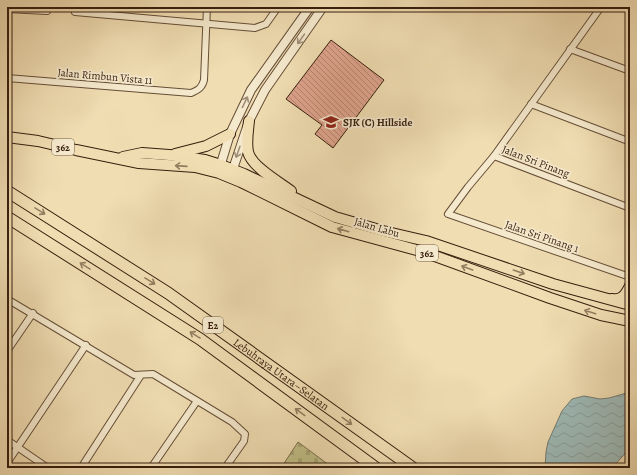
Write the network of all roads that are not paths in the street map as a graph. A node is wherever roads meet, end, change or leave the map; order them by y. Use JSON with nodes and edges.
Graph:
{"nodes":[{"id":1,"x":207,"y":7,"type":"edge"},
{"id":2,"x":278,"y":7,"type":"edge"},
{"id":3,"x":310,"y":7,"type":"edge"},
{"id":4,"x":323,"y":7,"type":"edge"},
{"id":5,"x":601,"y":7,"type":"edge"},
{"id":6,"x":7,"y":9,"type":"edge"},
{"id":7,"x":47,"y":12,"type":"dead end"},
{"id":8,"x":75,"y":12,"type":"dead end"},
{"id":9,"x":301,"y":20,"type":"junction"},
{"id":10,"x":206,"y":24,"type":"junction"},
{"id":11,"x":310,"y":26,"type":"junction"},
{"id":12,"x":570,"y":49,"type":"junction"},
{"id":13,"x":630,"y":71,"type":"edge"},
{"id":14,"x":7,"y":78,"type":"edge"},
{"id":15,"x":531,"y":104,"type":"junction"},
{"id":16,"x":249,"y":121,"type":"junction"},
{"id":17,"x":230,"y":134,"type":"junction"},
{"id":18,"x":7,"y":137,"type":"edge"},
{"id":19,"x":628,"y":141,"type":"dead end"},
{"id":20,"x":169,"y":155,"type":"junction"},
{"id":21,"x":494,"y":156,"type":"junction"},
{"id":22,"x":120,"y":158,"type":"junction"},
{"id":23,"x":220,"y":169,"type":"junction"},
{"id":24,"x":231,"y":173,"type":"junction"},
{"id":25,"x":7,"y":191,"type":"edge"},
{"id":26,"x":306,"y":203,"type":"junction"},
{"id":27,"x":630,"y":208,"type":"edge"},
{"id":28,"x":7,"y":217,"type":"edge"},
{"id":29,"x":630,"y":277,"type":"edge"},
{"id":30,"x":630,"y":286,"type":"edge"},
{"id":31,"x":602,"y":297,"type":"junction"},
{"id":32,"x":7,"y":299,"type":"edge"},
{"id":33,"x":630,"y":300,"type":"edge"},
{"id":34,"x":630,"y":305,"type":"edge"},
{"id":35,"x":33,"y":313,"type":"junction"},
{"id":36,"x":630,"y":321,"type":"edge"},
{"id":37,"x":86,"y":345,"type":"junction"},
{"id":38,"x":7,"y":351,"type":"edge"},
{"id":39,"x":141,"y":375,"type":"junction"},
{"id":40,"x":197,"y":401,"type":"junction"},
{"id":41,"x":7,"y":440,"type":"edge"},
{"id":42,"x":18,"y":447,"type":"junction"},
{"id":43,"x":7,"y":463,"type":"edge"},
{"id":44,"x":48,"y":468,"type":"edge"},
{"id":45,"x":81,"y":468,"type":"edge"},
{"id":46,"x":151,"y":468,"type":"edge"},
{"id":47,"x":225,"y":468,"type":"edge"},
{"id":48,"x":376,"y":468,"type":"edge"},
{"id":49,"x":413,"y":468,"type":"edge"}],
"edges":[{"from":1,"to":10,"type":"street"},
{"from":2,"to":10,"type":"street"},
{"from":3,"to":9,"type":"street"},
{"from":4,"to":11,"type":"street"},
{"from":5,"to":12,"type":"street","name":"Jalan Sri Pinang"},
{"from":6,"to":7,"type":"street"},
{"from":8,"to":10,"type":"street"},
{"from":9,"to":11,"type":"street"},
{"from":17,"to":9,"type":"street","one_way":true},
{"from":10,"to":14,"type":"street","name":"Jalan Rimbun Vista 11"},
{"from":11,"to":16,"type":"street","one_way":true},
{"from":12,"to":13,"type":"street"},
{"from":12,"to":15,"type":"street","name":"Jalan Sri Pinang"},
{"from":15,"to":19,"type":"street"},
{"from":15,"to":21,"type":"street","name":"Jalan Sri Pinang"},
{"from":16,"to":24,"type":"street","one_way":true},
{"from":16,"to":26,"type":"main road"},
{"from":17,"to":20,"type":"main road"},
{"from":17,"to":23,"type":"street"},
{"from":18,"to":22,"type":"main road","name":"Jalan Labu","number":"362"},
{"from":20,"to":22,"type":"main road","name":"Jalan Labu","number":"362"},
{"from":20,"to":23,"type":"main road","name":"Jalan Labu","number":"362"},
{"from":21,"to":27,"type":"street","name":"Jalan Sri Pinang"},
{"from":21,"to":29,"type":"street","name":"Jalan Sri Pinang 1"},
{"from":23,"to":22,"type":"main road","name":"Jalan Labu","number":"362","one_way":true},
{"from":23,"to":24,"type":"main road","name":"Jalan Labu","number":"362"},
{"from":24,"to":26,"type":"main road","name":"Jalan Labu","number":"362"},
{"from":36,"to":24,"type":"main road","name":"Jalan Labu","number":"362","one_way":true},
{"from":25,"to":49,"type":"highway","name":"Lebuhraya Utara–Selatan","number":"E2","one_way":true},
{"from":26,"to":31,"type":"main road","name":"Jalan Labu","number":"362","one_way":true},
{"from":48,"to":28,"type":"highway","name":"Lebuhraya Utara–Selatan","number":"E2","one_way":true},
{"from":30,"to":31,"type":"main road"},
{"from":31,"to":34,"type":"main road","name":"Jalan Labu","number":"362"},
{"from":32,"to":35,"type":"street"},
{"from":33,"to":34,"type":"street"},
{"from":35,"to":37,"type":"street"},
{"from":35,"to":38,"type":"street"},
{"from":37,"to":39,"type":"street"},
{"from":37,"to":42,"type":"street"},
{"from":39,"to":40,"type":"street"},
{"from":39,"to":45,"type":"street"},
{"from":40,"to":46,"type":"street"},
{"from":40,"to":47,"type":"street"},
{"from":41,"to":42,"type":"street"},
{"from":42,"to":43,"type":"street"},
{"from":42,"to":44,"type":"street"}]}
